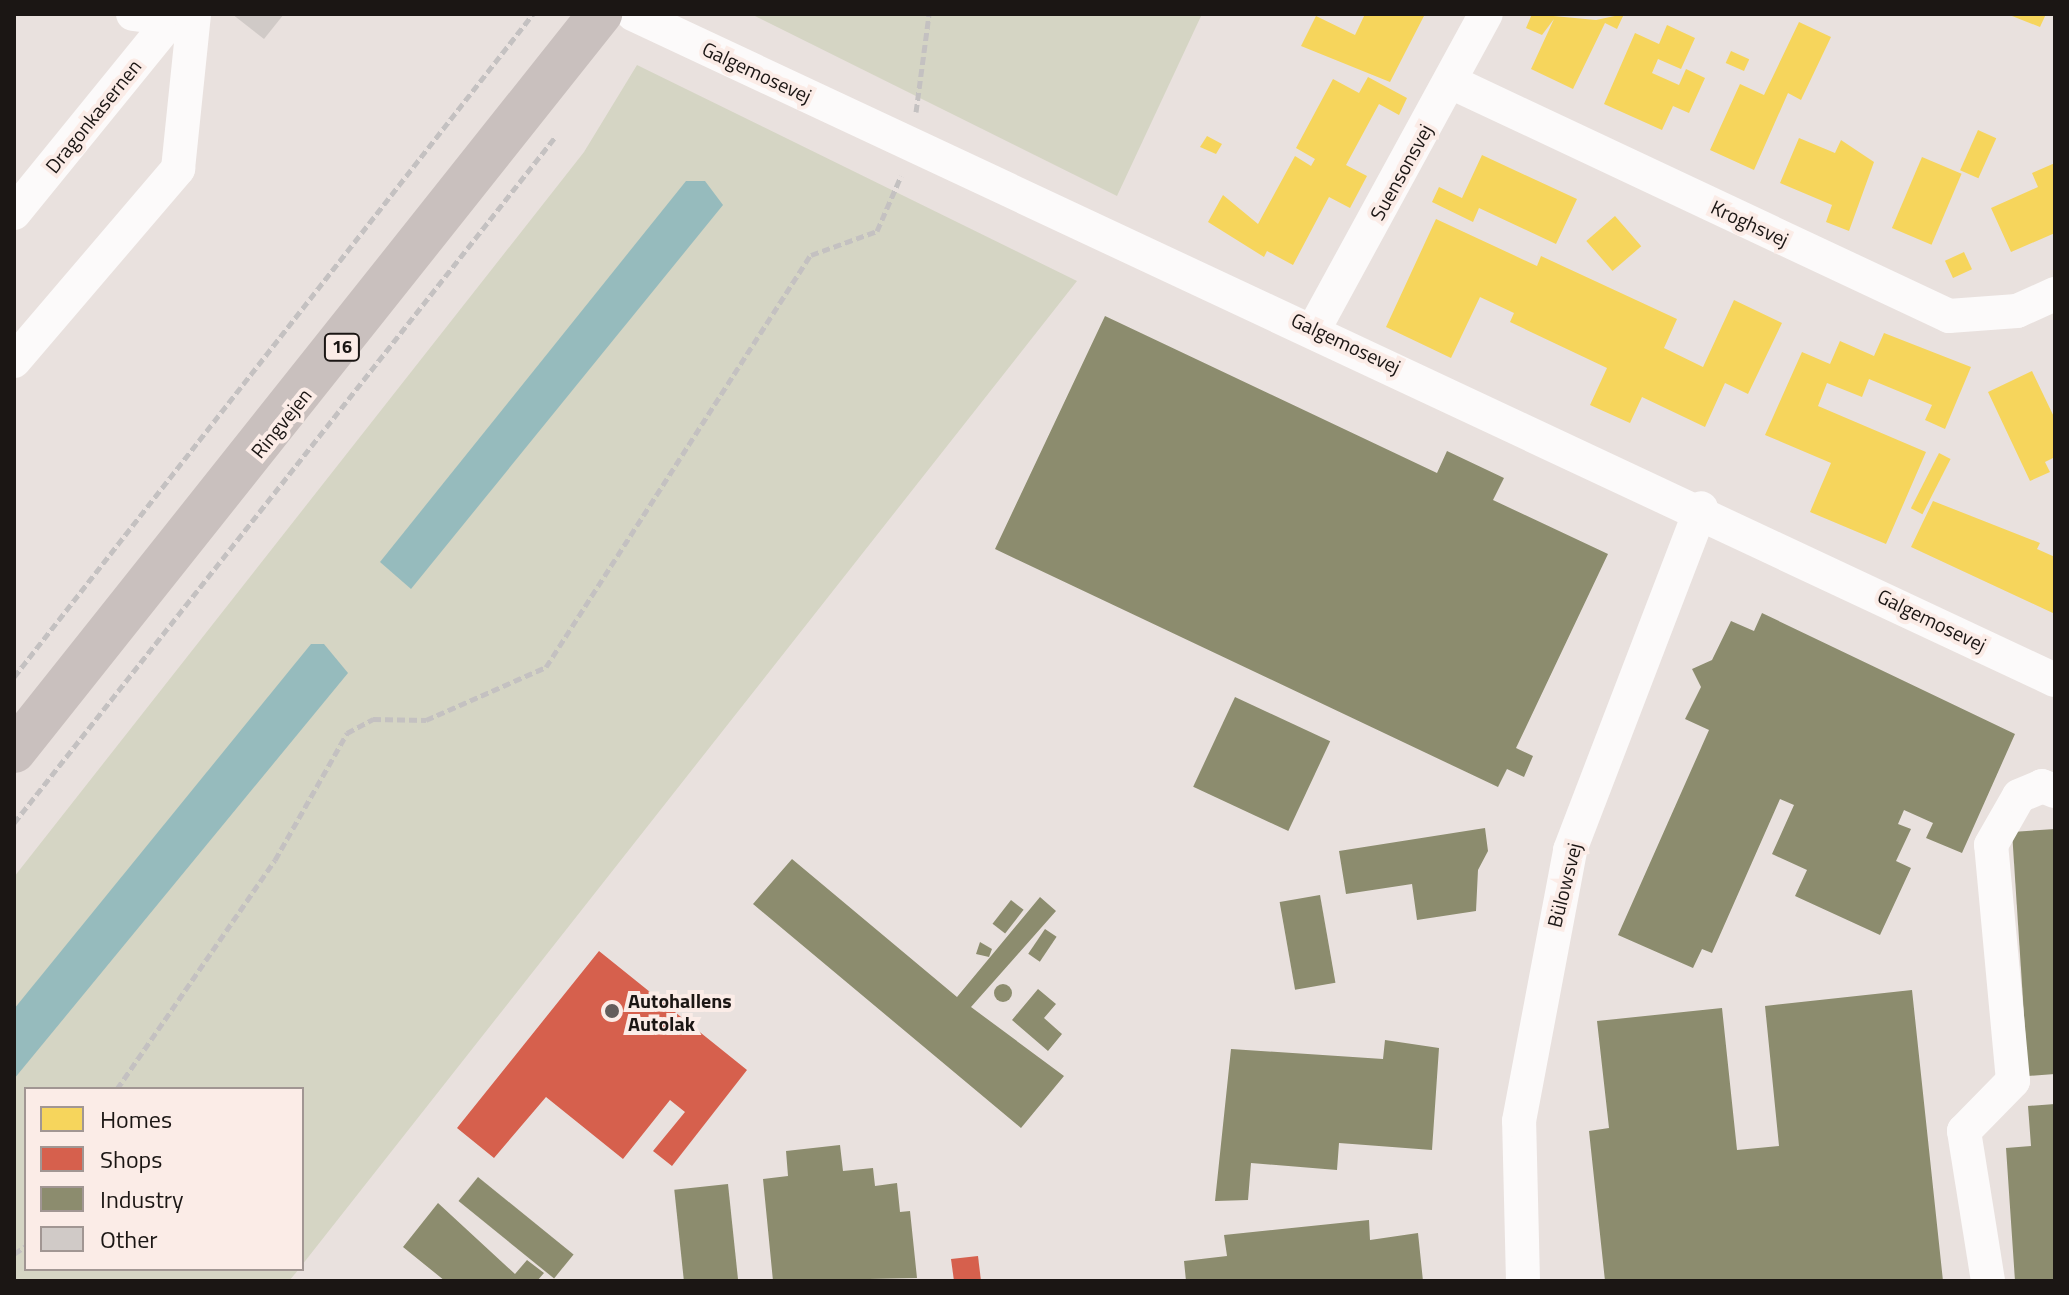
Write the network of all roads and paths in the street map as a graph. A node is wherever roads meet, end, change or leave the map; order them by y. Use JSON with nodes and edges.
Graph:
{"nodes":[{"id":1,"x":133,"y":14,"type":"edge"},
{"id":2,"x":533,"y":14,"type":"edge"},
{"id":3,"x":600,"y":14,"type":"edge"},
{"id":4,"x":633,"y":14,"type":"edge"},
{"id":5,"x":929,"y":14,"type":"edge"},
{"id":6,"x":1486,"y":14,"type":"edge"},
{"id":7,"x":181,"y":16,"type":"edge"},
{"id":8,"x":1451,"y":82,"type":"junction"},
{"id":9,"x":561,"y":130,"type":"dead end"},
{"id":10,"x":913,"y":143,"type":"junction"},
{"id":11,"x":14,"y":213,"type":"edge"},
{"id":12,"x":2055,"y":294,"type":"edge"},
{"id":13,"x":1314,"y":329,"type":"junction"},
{"id":14,"x":14,"y":361,"type":"edge"},
{"id":15,"x":1701,"y":508,"type":"junction"},
{"id":16,"x":14,"y":677,"type":"edge"},
{"id":17,"x":2055,"y":680,"type":"edge"},
{"id":18,"x":14,"y":751,"type":"edge"},
{"id":19,"x":2055,"y":791,"type":"edge"},
{"id":20,"x":14,"y":823,"type":"edge"},
{"id":21,"x":118,"y":1087,"type":"edge"},
{"id":22,"x":1523,"y":1281,"type":"edge"},
{"id":23,"x":1988,"y":1281,"type":"edge"}],
"edges":[{"from":1,"to":7,"type":"street"},
{"from":2,"to":16,"type":"path"},
{"from":3,"to":18,"type":"main road","name":"Ringvejen","number":"16"},
{"from":4,"to":10,"type":"street","name":"Galgemosevej"},
{"from":5,"to":10,"type":"path"},
{"from":6,"to":8,"type":"street","name":"Suensonsvej"},
{"from":7,"to":11,"type":"street","name":"Dragonkasernen"},
{"from":7,"to":14,"type":"street"},
{"from":8,"to":12,"type":"street","name":"Kroghsvej"},
{"from":8,"to":13,"type":"street","name":"Suensonsvej"},
{"from":9,"to":20,"type":"path"},
{"from":10,"to":13,"type":"street","name":"Galgemosevej"},
{"from":10,"to":21,"type":"path"},
{"from":13,"to":15,"type":"street","name":"Galgemosevej"},
{"from":15,"to":17,"type":"street","name":"Galgemosevej"},
{"from":15,"to":22,"type":"street","name":"Bülowsvej"},
{"from":19,"to":23,"type":"street"}]}
